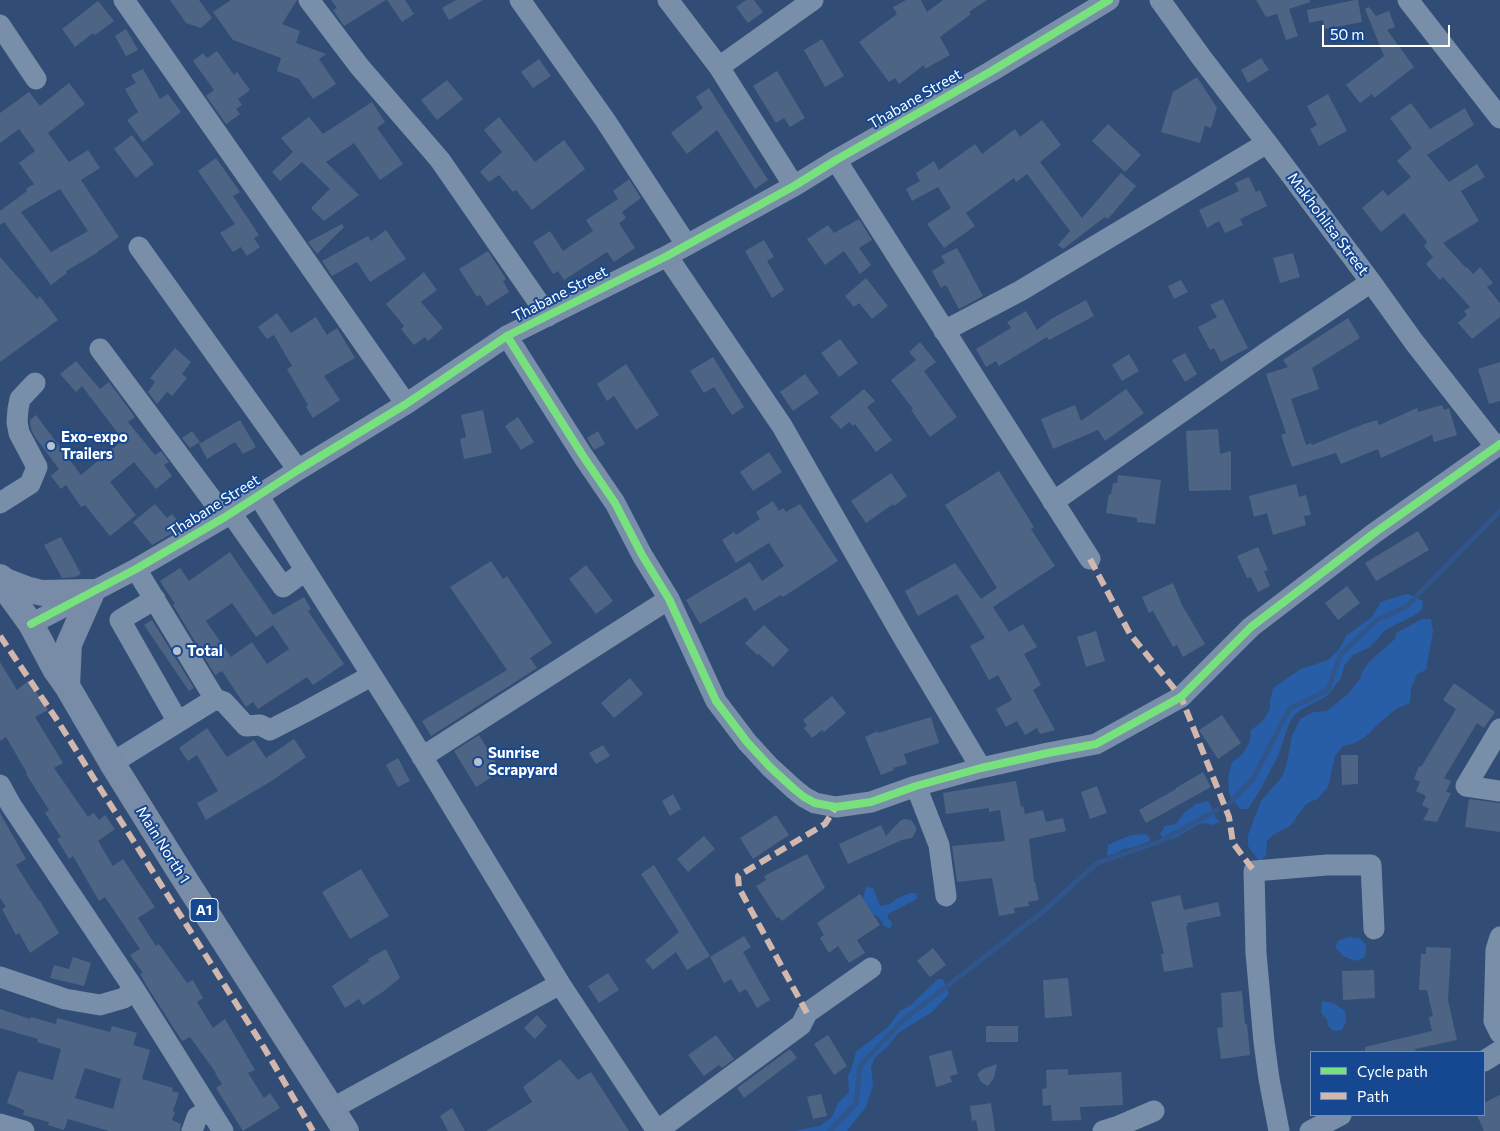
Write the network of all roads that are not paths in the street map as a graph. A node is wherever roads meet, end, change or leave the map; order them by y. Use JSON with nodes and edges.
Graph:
{"nodes":[{"id":1,"x":124,"y":0,"type":"edge"},
{"id":2,"x":309,"y":0,"type":"edge"},
{"id":3,"x":520,"y":0,"type":"edge"},
{"id":4,"x":668,"y":0,"type":"edge"},
{"id":5,"x":813,"y":0,"type":"edge"},
{"id":6,"x":1109,"y":0,"type":"edge"},
{"id":7,"x":1160,"y":0,"type":"edge"},
{"id":8,"x":1408,"y":0,"type":"edge"},
{"id":9,"x":0,"y":26,"type":"edge"},
{"id":10,"x":719,"y":67,"type":"junction"},
{"id":11,"x":36,"y":79,"type":"dead end"},
{"id":12,"x":1500,"y":118,"type":"edge"},
{"id":13,"x":1267,"y":143,"type":"junction"},
{"id":14,"x":836,"y":160,"type":"junction"},
{"id":15,"x":794,"y":186,"type":"junction"},
{"id":16,"x":686,"y":244,"type":"junction"},
{"id":17,"x":139,"y":247,"type":"dead end"},
{"id":18,"x":667,"y":256,"type":"junction"},
{"id":19,"x":1371,"y":282,"type":"junction"},
{"id":20,"x":548,"y":316,"type":"junction"},
{"id":21,"x":944,"y":331,"type":"junction"},
{"id":22,"x":507,"y":336,"type":"junction"},
{"id":23,"x":100,"y":350,"type":"dead end"},
{"id":24,"x":35,"y":383,"type":"dead end"},
{"id":25,"x":406,"y":404,"type":"junction"},
{"id":26,"x":1498,"y":446,"type":"edge"},
{"id":27,"x":298,"y":470,"type":"junction"},
{"id":28,"x":258,"y":495,"type":"junction"},
{"id":29,"x":1052,"y":502,"type":"junction"},
{"id":30,"x":0,"y":504,"type":"edge"},
{"id":31,"x":228,"y":515,"type":"junction"},
{"id":32,"x":1090,"y":559,"type":"dead end"},
{"id":33,"x":136,"y":569,"type":"junction"},
{"id":34,"x":305,"y":571,"type":"junction"},
{"id":35,"x":0,"y":579,"type":"edge"},
{"id":36,"x":92,"y":592,"type":"junction"},
{"id":37,"x":669,"y":599,"type":"junction"},
{"id":38,"x":155,"y":600,"type":"junction"},
{"id":39,"x":31,"y":624,"type":"junction"},
{"id":40,"x":371,"y":676,"type":"junction"},
{"id":41,"x":66,"y":686,"type":"junction"},
{"id":42,"x":215,"y":699,"type":"junction"},
{"id":43,"x":178,"y":722,"type":"junction"},
{"id":44,"x":1500,"y":729,"type":"edge"},
{"id":45,"x":422,"y":758,"type":"junction"},
{"id":46,"x":112,"y":763,"type":"junction"},
{"id":47,"x":981,"y":768,"type":"junction"},
{"id":48,"x":0,"y":785,"type":"edge"},
{"id":49,"x":916,"y":786,"type":"junction"},
{"id":50,"x":1500,"y":791,"type":"edge"},
{"id":51,"x":946,"y":896,"type":"dead end"},
{"id":52,"x":1374,"y":929,"type":"dead end"},
{"id":53,"x":1500,"y":937,"type":"edge"},
{"id":54,"x":871,"y":968,"type":"dead end"},
{"id":55,"x":0,"y":976,"type":"edge"},
{"id":56,"x":560,"y":984,"type":"junction"},
{"id":57,"x":134,"y":989,"type":"junction"},
{"id":58,"x":1500,"y":1033,"type":"edge"},
{"id":59,"x":1500,"y":1051,"type":"edge"},
{"id":60,"x":1485,"y":1060,"type":"edge"},
{"id":61,"x":333,"y":1108,"type":"junction"},
{"id":62,"x":210,"y":1111,"type":"junction"},
{"id":63,"x":1154,"y":1111,"type":"dead end"},
{"id":64,"x":1339,"y":1116,"type":"edge"},
{"id":65,"x":0,"y":1124,"type":"edge"},
{"id":66,"x":24,"y":1131,"type":"edge"},
{"id":67,"x":192,"y":1131,"type":"edge"},
{"id":68,"x":223,"y":1131,"type":"edge"},
{"id":69,"x":346,"y":1131,"type":"edge"},
{"id":70,"x":657,"y":1131,"type":"edge"},
{"id":71,"x":1103,"y":1131,"type":"edge"},
{"id":72,"x":1279,"y":1131,"type":"edge"},
{"id":73,"x":1310,"y":1131,"type":"edge"}],
"edges":[{"from":1,"to":25,"type":"street"},
{"from":2,"to":20,"type":"street"},
{"from":3,"to":16,"type":"street"},
{"from":4,"to":10,"type":"street"},
{"from":5,"to":10,"type":"street"},
{"from":6,"to":14,"type":"street","name":"Thabane Street"},
{"from":7,"to":13,"type":"street","name":"Makhohlisa Street"},
{"from":8,"to":12,"type":"street"},
{"from":9,"to":11,"type":"street"},
{"from":10,"to":15,"type":"street"},
{"from":13,"to":19,"type":"street","name":"Makhohlisa Street"},
{"from":13,"to":21,"type":"street"},
{"from":14,"to":15,"type":"street","name":"Thabane Street"},
{"from":14,"to":21,"type":"street"},
{"from":15,"to":16,"type":"street","name":"Thabane Street"},
{"from":16,"to":18,"type":"street","name":"Thabane Street"},
{"from":17,"to":27,"type":"street"},
{"from":18,"to":20,"type":"street","name":"Thabane Street"},
{"from":18,"to":47,"type":"street"},
{"from":19,"to":26,"type":"street","name":"Makhohlisa Street"},
{"from":19,"to":29,"type":"street"},
{"from":20,"to":22,"type":"street","name":"Thabane Street"},
{"from":21,"to":29,"type":"street"},
{"from":22,"to":25,"type":"street","name":"Thabane Street"},
{"from":22,"to":37,"type":"street"},
{"from":23,"to":31,"type":"street"},
{"from":24,"to":30,"type":"street"},
{"from":25,"to":27,"type":"street","name":"Thabane Street"},
{"from":26,"to":47,"type":"street"},
{"from":27,"to":28,"type":"street","name":"Thabane Street"},
{"from":28,"to":31,"type":"street","name":"Thabane Street"},
{"from":28,"to":34,"type":"street"},
{"from":29,"to":32,"type":"street"},
{"from":31,"to":33,"type":"street","name":"Thabane Street"},
{"from":31,"to":34,"type":"street"},
{"from":33,"to":36,"type":"street","name":"Thabane Street"},
{"from":33,"to":38,"type":"street"},
{"from":34,"to":40,"type":"street"},
{"from":35,"to":36,"type":"main road"},
{"from":35,"to":39,"type":"main road","name":"Main North 1","number":"A1"},
{"from":36,"to":39,"type":"street","name":"Thabane Street"},
{"from":36,"to":41,"type":"main road"},
{"from":37,"to":45,"type":"street"},
{"from":37,"to":49,"type":"street"},
{"from":38,"to":42,"type":"street"},
{"from":38,"to":43,"type":"street"},
{"from":39,"to":41,"type":"main road","name":"Main North 1","number":"A1"},
{"from":40,"to":42,"type":"street"},
{"from":40,"to":45,"type":"street"},
{"from":41,"to":46,"type":"main road","name":"Main North 1","number":"A1"},
{"from":42,"to":43,"type":"street"},
{"from":43,"to":46,"type":"street"},
{"from":44,"to":50,"type":"street"},
{"from":45,"to":56,"type":"street"},
{"from":46,"to":61,"type":"main road","name":"Main North 1","number":"A1"},
{"from":47,"to":49,"type":"street"},
{"from":48,"to":57,"type":"street"},
{"from":49,"to":51,"type":"street"},
{"from":52,"to":72,"type":"street"},
{"from":53,"to":58,"type":"street"},
{"from":54,"to":70,"type":"street"},
{"from":55,"to":57,"type":"street"},
{"from":56,"to":61,"type":"street"},
{"from":56,"to":70,"type":"street"},
{"from":57,"to":62,"type":"street"},
{"from":59,"to":60,"type":"street"},
{"from":61,"to":69,"type":"main road","name":"Main North 1","number":"A1"},
{"from":62,"to":67,"type":"street"},
{"from":62,"to":68,"type":"street"},
{"from":63,"to":71,"type":"street"},
{"from":64,"to":73,"type":"street"},
{"from":65,"to":66,"type":"street"}]}
